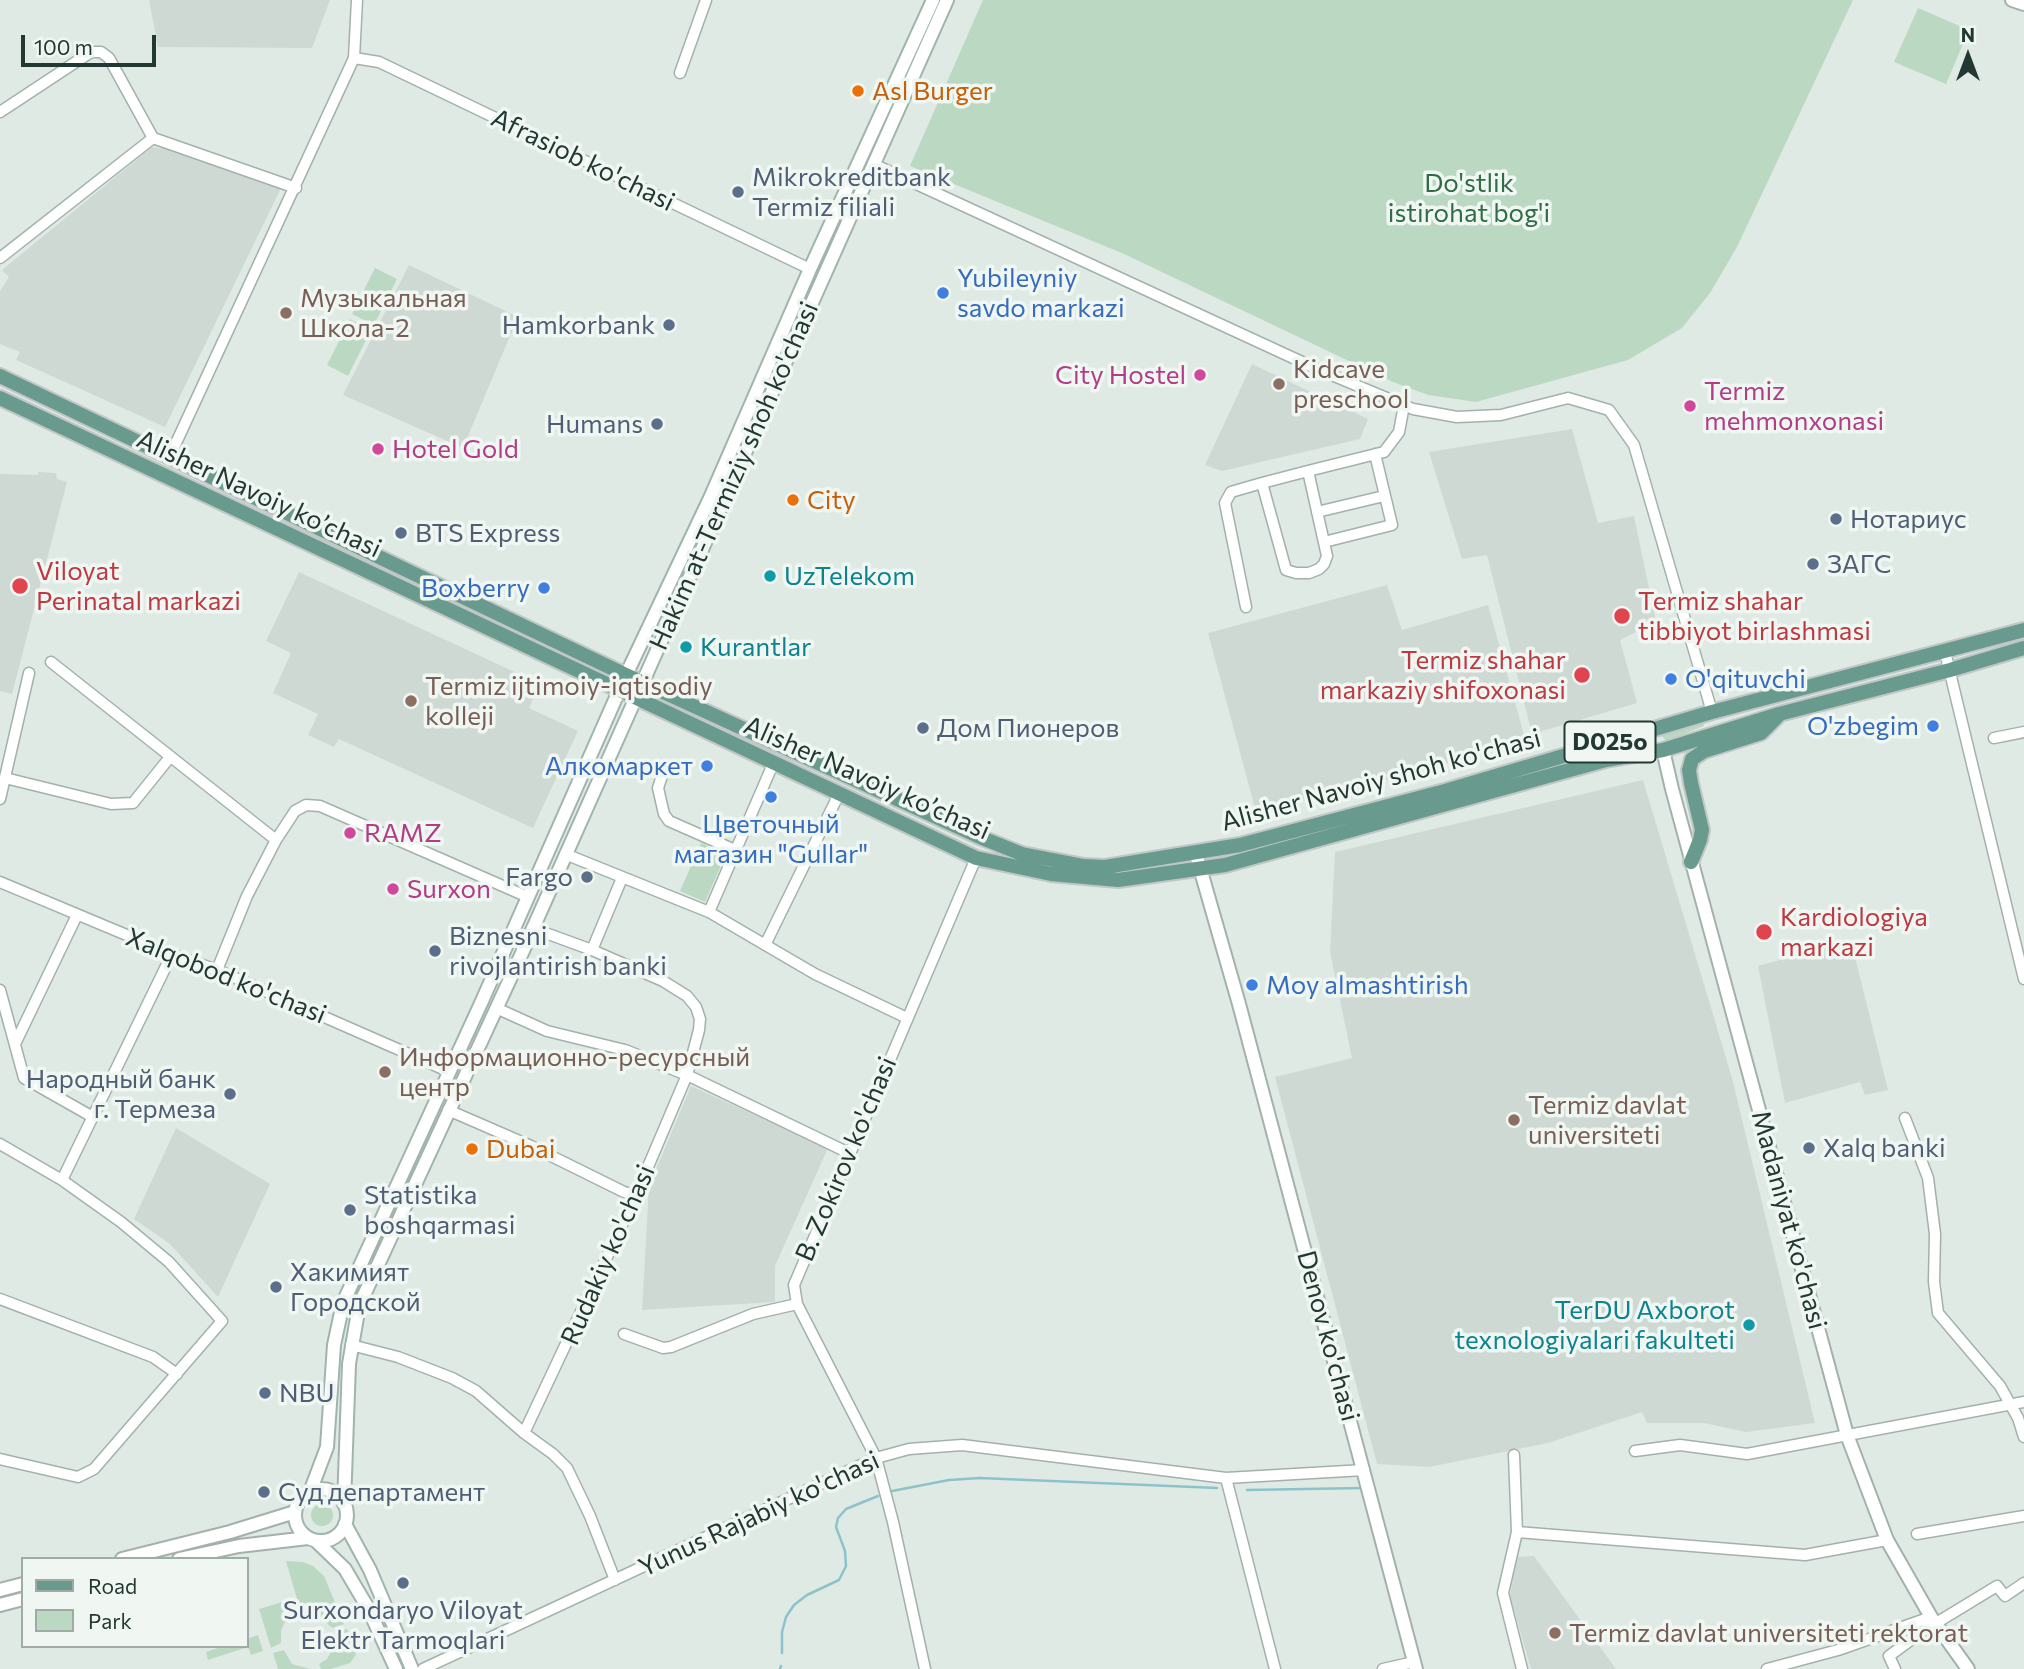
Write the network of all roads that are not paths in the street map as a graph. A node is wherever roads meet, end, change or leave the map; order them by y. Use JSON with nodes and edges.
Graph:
{"nodes":[{"id":1,"x":357,"y":0,"type":"edge"},
{"id":2,"x":706,"y":0,"type":"edge"},
{"id":3,"x":933,"y":0,"type":"edge"},
{"id":4,"x":947,"y":0,"type":"edge"},
{"id":5,"x":2012,"y":0,"type":"edge"},
{"id":6,"x":2024,"y":4,"type":"edge"},
{"id":7,"x":354,"y":58,"type":"junction"},
{"id":8,"x":680,"y":73,"type":"dead end"},
{"id":9,"x":0,"y":112,"type":"edge"},
{"id":10,"x":153,"y":138,"type":"junction"},
{"id":11,"x":873,"y":164,"type":"junction"},
{"id":12,"x":296,"y":188,"type":"junction"},
{"id":13,"x":0,"y":258,"type":"edge"},
{"id":14,"x":810,"y":269,"type":"junction"},
{"id":15,"x":0,"y":376,"type":"edge"},
{"id":16,"x":0,"y":398,"type":"edge"},
{"id":17,"x":1404,"y":405,"type":"junction"},
{"id":18,"x":1375,"y":454,"type":"junction"},
{"id":19,"x":170,"y":456,"type":"junction"},
{"id":20,"x":1308,"y":471,"type":"junction"},
{"id":21,"x":1262,"y":483,"type":"junction"},
{"id":22,"x":1384,"y":496,"type":"junction"},
{"id":23,"x":1317,"y":512,"type":"junction"},
{"id":24,"x":1324,"y":542,"type":"junction"},
{"id":25,"x":396,"y":564,"type":"junction"},
{"id":26,"x":388,"y":582,"type":"junction"},
{"id":27,"x":1246,"y":607,"type":"dead end"},
{"id":28,"x":2024,"y":630,"type":"edge"},
{"id":29,"x":2024,"y":648,"type":"edge"},
{"id":30,"x":1945,"y":652,"type":"junction"},
{"id":31,"x":51,"y":662,"type":"dead end"},
{"id":32,"x":1950,"y":670,"type":"junction"},
{"id":33,"x":29,"y":673,"type":"dead end"},
{"id":34,"x":626,"y":675,"type":"junction"},
{"id":35,"x":642,"y":681,"type":"junction"},
{"id":36,"x":620,"y":691,"type":"junction"},
{"id":37,"x":635,"y":698,"type":"junction"},
{"id":38,"x":1712,"y":712,"type":"junction"},
{"id":39,"x":1779,"y":714,"type":"junction"},
{"id":40,"x":1655,"y":729,"type":"junction"},
{"id":41,"x":1719,"y":731,"type":"junction"},
{"id":42,"x":2024,"y":732,"type":"edge"},
{"id":43,"x":1994,"y":738,"type":"dead end"},
{"id":44,"x":1662,"y":750,"type":"junction"},
{"id":45,"x":170,"y":757,"type":"junction"},
{"id":46,"x":774,"y":764,"type":"junction"},
{"id":47,"x":663,"y":773,"type":"dead end"},
{"id":48,"x":5,"y":778,"type":"junction"},
{"id":49,"x":839,"y":794,"type":"junction"},
{"id":50,"x":0,"y":799,"type":"edge"},
{"id":51,"x":276,"y":840,"type":"junction"},
{"id":52,"x":735,"y":850,"type":"junction"},
{"id":53,"x":1196,"y":853,"type":"junction"},
{"id":54,"x":565,"y":854,"type":"junction"},
{"id":55,"x":976,"y":858,"type":"junction"},
{"id":56,"x":1691,"y":862,"type":"junction"},
{"id":57,"x":1201,"y":870,"type":"junction"},
{"id":58,"x":622,"y":878,"type":"junction"},
{"id":59,"x":0,"y":882,"type":"edge"},
{"id":60,"x":528,"y":897,"type":"junction"},
{"id":61,"x":709,"y":912,"type":"junction"},
{"id":62,"x":77,"y":915,"type":"junction"},
{"id":63,"x":532,"y":928,"type":"junction"},
{"id":64,"x":766,"y":943,"type":"junction"},
{"id":65,"x":592,"y":950,"type":"junction"},
{"id":66,"x":172,"y":954,"type":"junction"},
{"id":67,"x":217,"y":970,"type":"junction"},
{"id":68,"x":2024,"y":979,"type":"edge"},
{"id":69,"x":0,"y":990,"type":"edge"},
{"id":70,"x":496,"y":1008,"type":"junction"},
{"id":71,"x":907,"y":1017,"type":"junction"},
{"id":72,"x":15,"y":1044,"type":"junction"},
{"id":73,"x":450,"y":1072,"type":"junction"},
{"id":74,"x":687,"y":1075,"type":"junction"},
{"id":75,"x":447,"y":1110,"type":"junction"},
{"id":76,"x":91,"y":1116,"type":"junction"},
{"id":77,"x":1905,"y":1118,"type":"dead end"},
{"id":78,"x":0,"y":1144,"type":"edge"},
{"id":79,"x":849,"y":1153,"type":"junction"},
{"id":80,"x":62,"y":1180,"type":"junction"},
{"id":81,"x":636,"y":1195,"type":"junction"},
{"id":82,"x":0,"y":1299,"type":"edge"},
{"id":83,"x":797,"y":1304,"type":"junction"},
{"id":84,"x":624,"y":1334,"type":"dead end"},
{"id":85,"x":351,"y":1345,"type":"junction"},
{"id":86,"x":177,"y":1374,"type":"junction"},
{"id":87,"x":2024,"y":1402,"type":"edge"},
{"id":88,"x":2012,"y":1406,"type":"junction"},
{"id":89,"x":524,"y":1433,"type":"junction"},
{"id":90,"x":1847,"y":1435,"type":"junction"},
{"id":91,"x":2024,"y":1437,"type":"edge"},
{"id":92,"x":1635,"y":1451,"type":"dead end"},
{"id":93,"x":1514,"y":1455,"type":"dead end"},
{"id":94,"x":876,"y":1458,"type":"junction"},
{"id":95,"x":0,"y":1459,"type":"edge"},
{"id":96,"x":1364,"y":1469,"type":"junction"},
{"id":97,"x":1226,"y":1478,"type":"junction"},
{"id":98,"x":310,"y":1492,"type":"junction"},
{"id":99,"x":344,"y":1504,"type":"junction"},
{"id":100,"x":295,"y":1513,"type":"junction"},
{"id":101,"x":2024,"y":1516,"type":"edge"},
{"id":102,"x":345,"y":1524,"type":"junction"},
{"id":103,"x":1517,"y":1532,"type":"junction"},
{"id":104,"x":1917,"y":1534,"type":"dead end"},
{"id":105,"x":312,"y":1539,"type":"junction"},
{"id":106,"x":1887,"y":1540,"type":"junction"},
{"id":107,"x":130,"y":1557,"type":"edge"},
{"id":108,"x":188,"y":1557,"type":"edge"},
{"id":109,"x":615,"y":1580,"type":"junction"},
{"id":110,"x":2024,"y":1583,"type":"edge"},
{"id":111,"x":21,"y":1585,"type":"edge"},
{"id":112,"x":0,"y":1590,"type":"edge"},
{"id":113,"x":21,"y":1600,"type":"edge"},
{"id":114,"x":0,"y":1605,"type":"edge"},
{"id":115,"x":1933,"y":1620,"type":"junction"},
{"id":116,"x":1415,"y":1665,"type":"edge"},
{"id":117,"x":396,"y":1669,"type":"edge"},
{"id":118,"x":412,"y":1669,"type":"edge"},
{"id":119,"x":423,"y":1669,"type":"edge"},
{"id":120,"x":925,"y":1669,"type":"edge"},
{"id":121,"x":1275,"y":1669,"type":"edge"},
{"id":122,"x":1383,"y":1669,"type":"edge"},
{"id":123,"x":1522,"y":1669,"type":"edge"},
{"id":124,"x":1767,"y":1669,"type":"edge"},
{"id":125,"x":1895,"y":1669,"type":"edge"},
{"id":126,"x":1968,"y":1669,"type":"edge"}],
"edges":[{"from":1,"to":7,"type":"street"},
{"from":2,"to":8,"type":"street"},
{"from":3,"to":14,"type":"main road","name":"Hakim at-Termiziy shoh ko'chasi"},
{"from":4,"to":11,"type":"main road","name":"Hakim at-Termiziy shoh ko'chasi"},
{"from":5,"to":6,"type":"main road"},
{"from":7,"to":12,"type":"street"},
{"from":7,"to":14,"type":"street","name":"Afrasiob ko'chasi"},
{"from":9,"to":10,"type":"street"},
{"from":10,"to":12,"type":"street"},
{"from":10,"to":13,"type":"street"},
{"from":11,"to":17,"type":"street"},
{"from":11,"to":35,"type":"main road","name":"Hakim at-Termiziy shoh ko'chasi"},
{"from":12,"to":19,"type":"street"},
{"from":14,"to":34,"type":"main road","name":"Hakim at-Termiziy shoh ko'chasi"},
{"from":15,"to":19,"type":"main road","name":"Alisher Navoiy ko’chasi","number":"D025o"},
{"from":16,"to":26,"type":"main road","name":"Alisher Navoiy ko’chasi"},
{"from":17,"to":18,"type":"street"},
{"from":17,"to":38,"type":"street"},
{"from":18,"to":20,"type":"street"},
{"from":18,"to":22,"type":"street"},
{"from":19,"to":25,"type":"main road","name":"Alisher Navoiy ko’chasi","number":"D025o"},
{"from":20,"to":21,"type":"street"},
{"from":20,"to":23,"type":"street"},
{"from":21,"to":24,"type":"street"},
{"from":21,"to":27,"type":"street"},
{"from":22,"to":23,"type":"street"},
{"from":22,"to":24,"type":"street"},
{"from":23,"to":24,"type":"street"},
{"from":25,"to":26,"type":"main road"},
{"from":25,"to":34,"type":"main road","name":"Alisher Navoiy ko’chasi","number":"D025o"},
{"from":26,"to":36,"type":"main road","name":"Alisher Navoiy ko’chasi"},
{"from":28,"to":30,"type":"main road","name":"Alisher Navoiy shoh ko'chasi","number":"D025o"},
{"from":29,"to":32,"type":"main road","name":"Alisher Navoiy shoh ko'chasi","number":"D025o"},
{"from":30,"to":32,"type":"street"},
{"from":30,"to":38,"type":"main road","name":"Alisher Navoiy shoh ko'chasi","number":"D025o"},
{"from":31,"to":45,"type":"street"},
{"from":32,"to":39,"type":"main road","name":"Alisher Navoiy shoh ko'chasi","number":"D025o"},
{"from":32,"to":68,"type":"street"},
{"from":33,"to":48,"type":"street"},
{"from":34,"to":35,"type":"main road","name":"Alisher Navoiy ko’chasi","number":"D025o"},
{"from":34,"to":36,"type":"main road","name":"Hakim at-Termiziy shoh ko'chasi"},
{"from":35,"to":37,"type":"main road","name":"Hakim at-Termiziy shoh ko'chasi"},
{"from":35,"to":53,"type":"main road","name":"Alisher Navoiy ko’chasi","number":"D025o"},
{"from":36,"to":37,"type":"main road","name":"Alisher Navoiy ko’chasi"},
{"from":36,"to":60,"type":"main road","name":"Hakim at-Termiziy shoh ko'chasi"},
{"from":37,"to":46,"type":"main road","name":"Alisher Navoiy ko’chasi"},
{"from":37,"to":54,"type":"main road","name":"Hakim at-Termiziy shoh ko'chasi"},
{"from":38,"to":40,"type":"main road","name":"Alisher Navoiy shoh ko'chasi","number":"D025o"},
{"from":38,"to":41,"type":"main road"},
{"from":39,"to":41,"type":"main road","name":"Alisher Navoiy shoh ko'chasi","number":"D025o"},
{"from":39,"to":56,"type":"main road"},
{"from":40,"to":44,"type":"main road"},
{"from":40,"to":53,"type":"main road","name":"Alisher Navoiy shoh ko'chasi","number":"D025o"},
{"from":41,"to":44,"type":"main road","name":"Alisher Navoiy shoh ko'chasi","number":"D025o"},
{"from":42,"to":43,"type":"street"},
{"from":44,"to":56,"type":"main road","name":"Madaniyat ko'chasi"},
{"from":44,"to":57,"type":"main road","name":"Alisher Navoiy shoh ko'chasi","number":"D025o"},
{"from":45,"to":48,"type":"street"},
{"from":45,"to":51,"type":"street"},
{"from":46,"to":49,"type":"main road","name":"Alisher Navoiy ko’chasi"},
{"from":46,"to":52,"type":"street"},
{"from":47,"to":52,"type":"street"},
{"from":48,"to":50,"type":"street"},
{"from":49,"to":55,"type":"main road","name":"Alisher Navoiy ko’chasi"},
{"from":49,"to":64,"type":"street"},
{"from":51,"to":60,"type":"street"},
{"from":51,"to":67,"type":"street"},
{"from":52,"to":61,"type":"street"},
{"from":53,"to":57,"type":"main road","name":"Denov ko'chasi"},
{"from":54,"to":58,"type":"street"},
{"from":54,"to":63,"type":"main road","name":"Hakim at-Termiziy shoh ko'chasi"},
{"from":55,"to":57,"type":"main road","name":"Alisher Navoiy ko’chasi"},
{"from":55,"to":71,"type":"street","name":"B. Zokirov ko'chasi"},
{"from":56,"to":90,"type":"main road","name":"Madaniyat ko'chasi"},
{"from":57,"to":96,"type":"main road","name":"Denov ko'chasi"},
{"from":58,"to":61,"type":"street"},
{"from":58,"to":65,"type":"street"},
{"from":59,"to":62,"type":"street","name":"Xalqobod ko'chasi"},
{"from":60,"to":73,"type":"main road","name":"Hakim at-Termiziy shoh ko'chasi"},
{"from":61,"to":64,"type":"street"},
{"from":62,"to":66,"type":"street","name":"Xalqobod ko'chasi"},
{"from":62,"to":72,"type":"street"},
{"from":63,"to":65,"type":"street","name":"Rudakiy ko'chasi"},
{"from":63,"to":70,"type":"main road","name":"Hakim at-Termiziy shoh ko'chasi"},
{"from":64,"to":71,"type":"street"},
{"from":65,"to":74,"type":"street","name":"Rudakiy ko'chasi"},
{"from":66,"to":67,"type":"street","name":"Xalqobod ko'chasi"},
{"from":66,"to":76,"type":"street"},
{"from":67,"to":73,"type":"street","name":"Xalqobod ko'chasi"},
{"from":69,"to":72,"type":"street"},
{"from":70,"to":74,"type":"street"},
{"from":70,"to":75,"type":"main road","name":"Hakim at-Termiziy shoh ko'chasi"},
{"from":71,"to":79,"type":"street","name":"B. Zokirov ko'chasi"},
{"from":72,"to":76,"type":"street"},
{"from":73,"to":98,"type":"main road","name":"Hakim at-Termiziy shoh ko'chasi"},
{"from":74,"to":79,"type":"street"},
{"from":74,"to":81,"type":"street","name":"Rudakiy ko'chasi"},
{"from":75,"to":81,"type":"street"},
{"from":75,"to":85,"type":"main road","name":"Hakim at-Termiziy shoh ko'chasi"},
{"from":76,"to":80,"type":"street"},
{"from":77,"to":88,"type":"street"},
{"from":78,"to":80,"type":"street"},
{"from":79,"to":83,"type":"street","name":"B. Zokirov ko'chasi"},
{"from":80,"to":86,"type":"street"},
{"from":81,"to":89,"type":"street","name":"Rudakiy ko'chasi"},
{"from":82,"to":86,"type":"street"},
{"from":83,"to":84,"type":"street"},
{"from":83,"to":94,"type":"street"},
{"from":85,"to":89,"type":"street"},
{"from":85,"to":99,"type":"main road","name":"Hakim at-Termiziy shoh ko'chasi"},
{"from":86,"to":95,"type":"street"},
{"from":87,"to":88,"type":"street"},
{"from":88,"to":90,"type":"street"},
{"from":88,"to":91,"type":"street"},
{"from":89,"to":109,"type":"street"},
{"from":90,"to":92,"type":"street"},
{"from":90,"to":106,"type":"main road","name":"Madaniyat ko'chasi"},
{"from":93,"to":103,"type":"street"},
{"from":94,"to":97,"type":"street","name":"Yunus Rajabiy ko'chasi"},
{"from":94,"to":109,"type":"street","name":"Yunus Rajabiy ko'chasi"},
{"from":94,"to":120,"type":"street"},
{"from":96,"to":97,"type":"street","name":"Yunus Rajabiy ko'chasi"},
{"from":96,"to":116,"type":"main road","name":"Denov ko'chasi"},
{"from":97,"to":121,"type":"street"},
{"from":98,"to":99,"type":"main road"},
{"from":98,"to":100,"type":"main road"},
{"from":99,"to":102,"type":"main road"},
{"from":100,"to":105,"type":"main road"},
{"from":100,"to":107,"type":"main road"},
{"from":101,"to":104,"type":"street"},
{"from":102,"to":105,"type":"main road"},
{"from":102,"to":118,"type":"main road"},
{"from":103,"to":106,"type":"street"},
{"from":103,"to":123,"type":"street"},
{"from":105,"to":108,"type":"main road"},
{"from":105,"to":117,"type":"main road"},
{"from":106,"to":115,"type":"main road","name":"Madaniyat ko'chasi"},
{"from":109,"to":119,"type":"street","name":"Yunus Rajabiy ko'chasi"},
{"from":110,"to":115,"type":"street"},
{"from":111,"to":112,"type":"main road"},
{"from":113,"to":114,"type":"main road"},
{"from":115,"to":124,"type":"street"},
{"from":115,"to":125,"type":"street"},
{"from":115,"to":126,"type":"main road","name":"Madaniyat ko'chasi"},
{"from":116,"to":122,"type":"street"}]}
